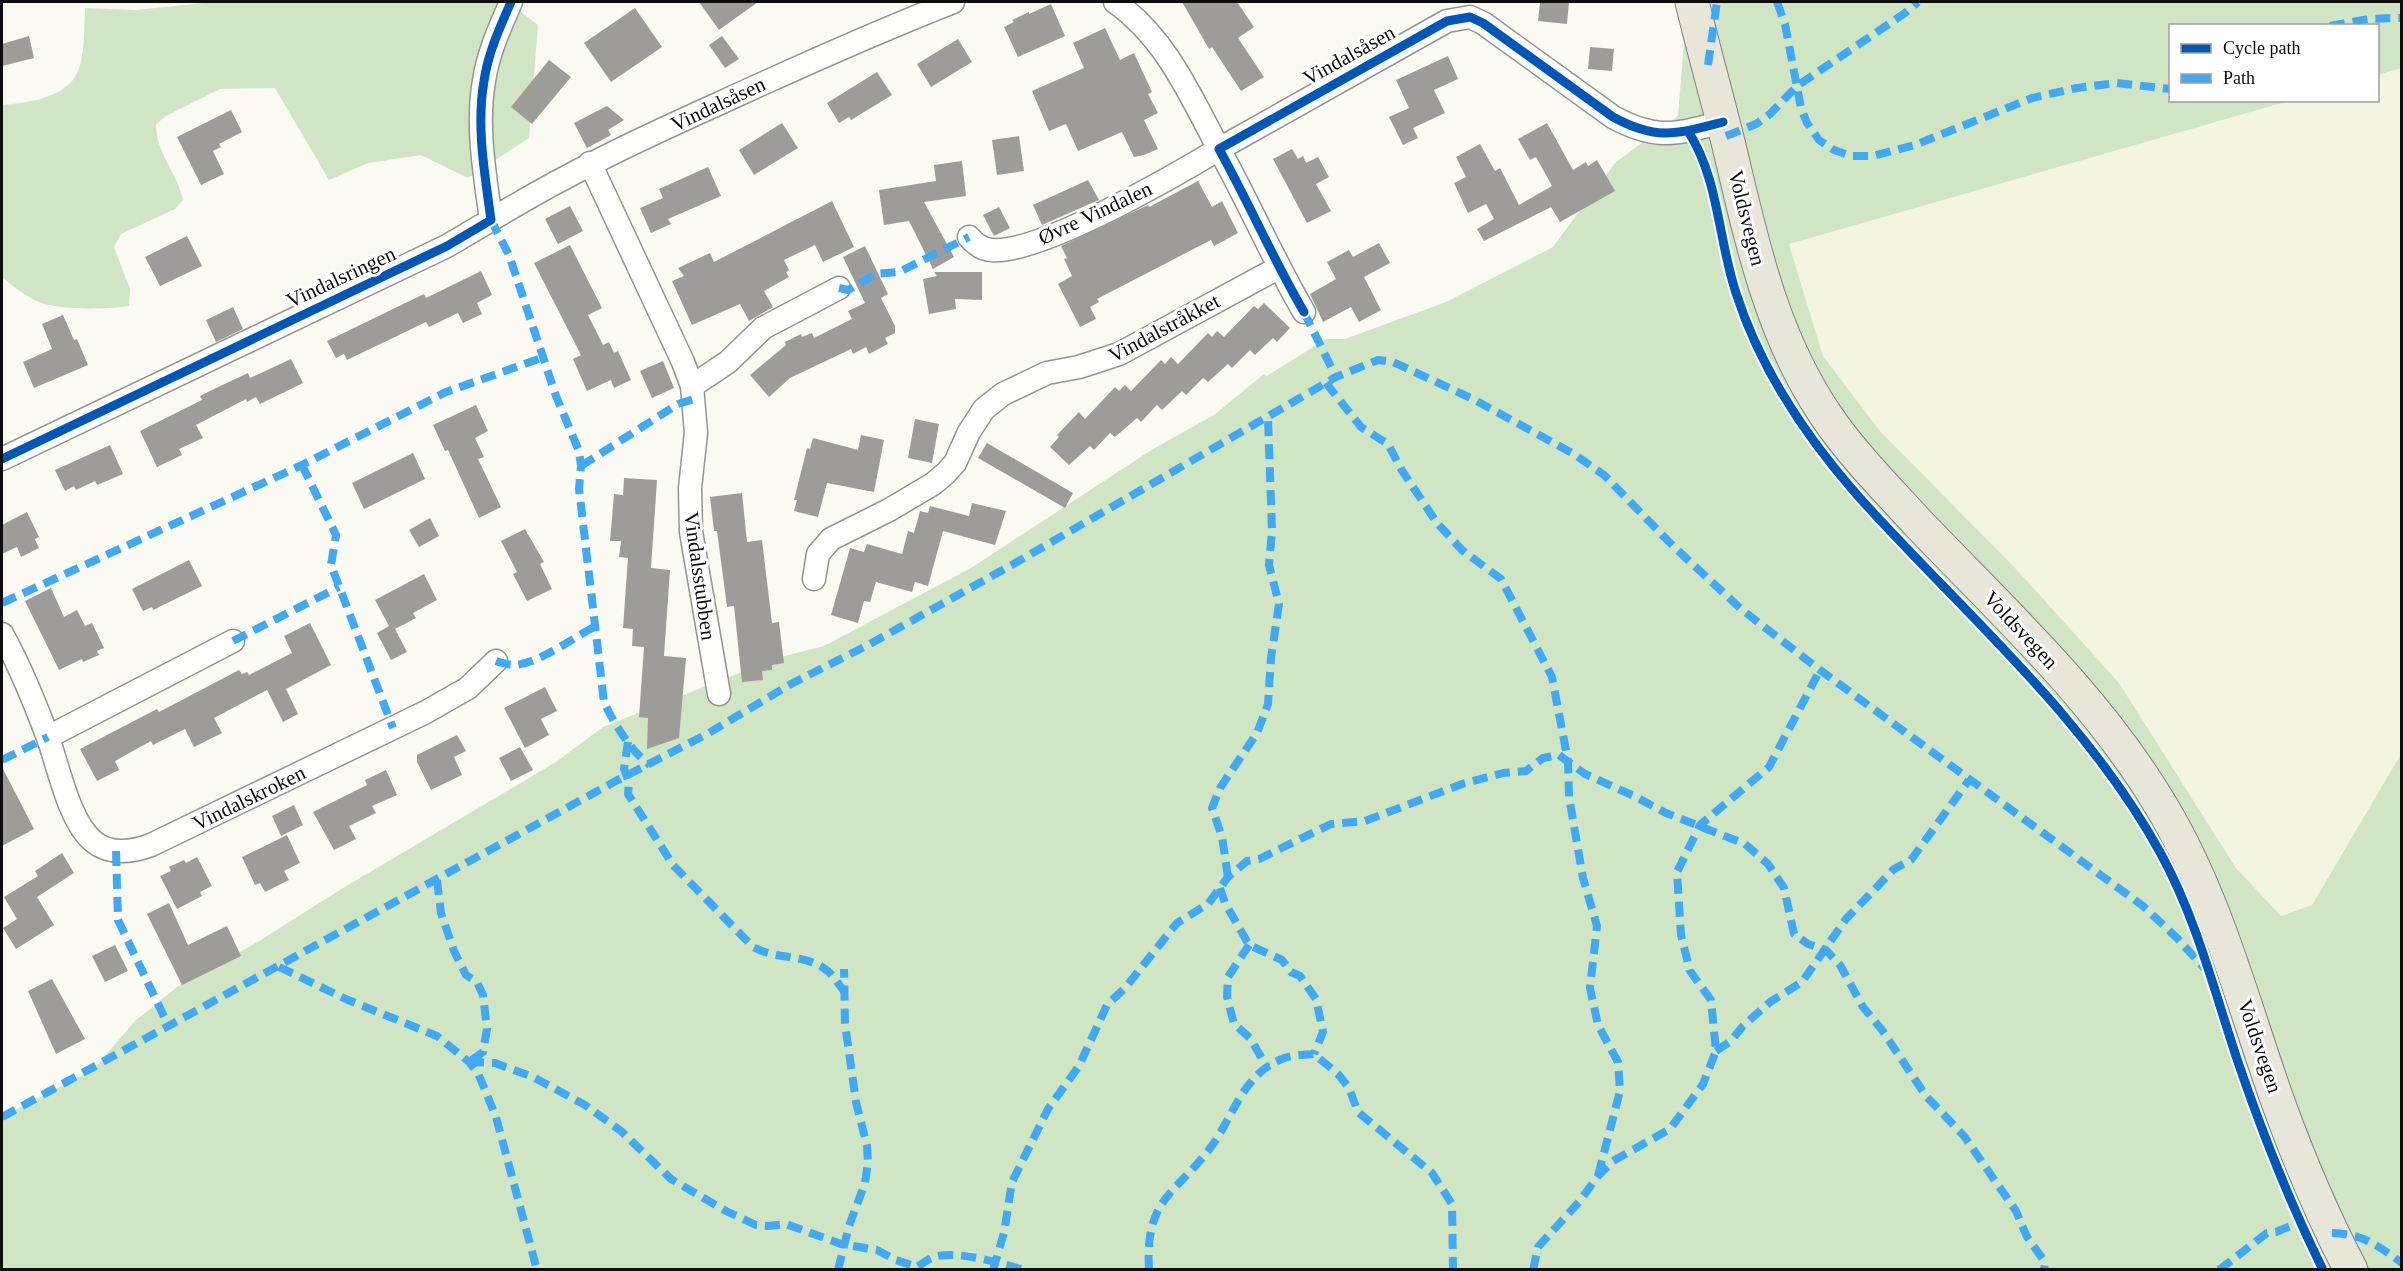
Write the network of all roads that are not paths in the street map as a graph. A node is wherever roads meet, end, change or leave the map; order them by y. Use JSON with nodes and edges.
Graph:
{"nodes":[{"id":1,"x":511,"y":2,"type":"edge"},
{"id":2,"x":953,"y":2,"type":"edge"},
{"id":3,"x":1115,"y":2,"type":"edge"},
{"id":4,"x":1692,"y":2,"type":"edge"},
{"id":5,"x":1472,"y":9,"type":"edge"},
{"id":6,"x":1723,"y":122,"type":"junction"},
{"id":7,"x":1219,"y":149,"type":"junction"},
{"id":8,"x":590,"y":163,"type":"junction"},
{"id":9,"x":491,"y":220,"type":"junction"},
{"id":10,"x":969,"y":237,"type":"dead end"},
{"id":11,"x":1278,"y":268,"type":"junction"},
{"id":12,"x":839,"y":288,"type":"dead end"},
{"id":13,"x":1304,"y":312,"type":"dead end"},
{"id":14,"x":692,"y":386,"type":"junction"},
{"id":15,"x":2,"y":459,"type":"edge"},
{"id":16,"x":814,"y":579,"type":"dead end"},
{"id":17,"x":2,"y":633,"type":"edge"},
{"id":18,"x":233,"y":641,"type":"dead end"},
{"id":19,"x":496,"y":662,"type":"dead end"},
{"id":20,"x":719,"y":694,"type":"dead end"},
{"id":21,"x":48,"y":737,"type":"junction"},
{"id":22,"x":2351,"y":1269,"type":"edge"}],
"edges":[{"from":1,"to":9,"type":"street"},
{"from":2,"to":8,"type":"street","name":"Vindalsåsen"},
{"from":3,"to":7,"type":"street"},
{"from":4,"to":6,"type":"highway","name":"Voldsvegen"},
{"from":5,"to":6,"type":"street","name":"Vindalsåsen"},
{"from":5,"to":7,"type":"street","name":"Vindalsåsen"},
{"from":6,"to":22,"type":"highway","name":"Voldsvegen"},
{"from":7,"to":10,"type":"street","name":"Øvre Vindalen"},
{"from":7,"to":11,"type":"street"},
{"from":8,"to":9,"type":"street","name":"Vindalsåsen"},
{"from":8,"to":14,"type":"street","name":"Vindalsstubben"},
{"from":9,"to":15,"type":"street","name":"Vindalsringen"},
{"from":11,"to":13,"type":"street"},
{"from":11,"to":16,"type":"street","name":"Vindalstråkket"},
{"from":12,"to":14,"type":"street"},
{"from":14,"to":20,"type":"street","name":"Vindalsstubben"},
{"from":17,"to":21,"type":"street","name":"Vindalskroken"},
{"from":18,"to":21,"type":"street"},
{"from":19,"to":21,"type":"street","name":"Vindalskroken"}]}
